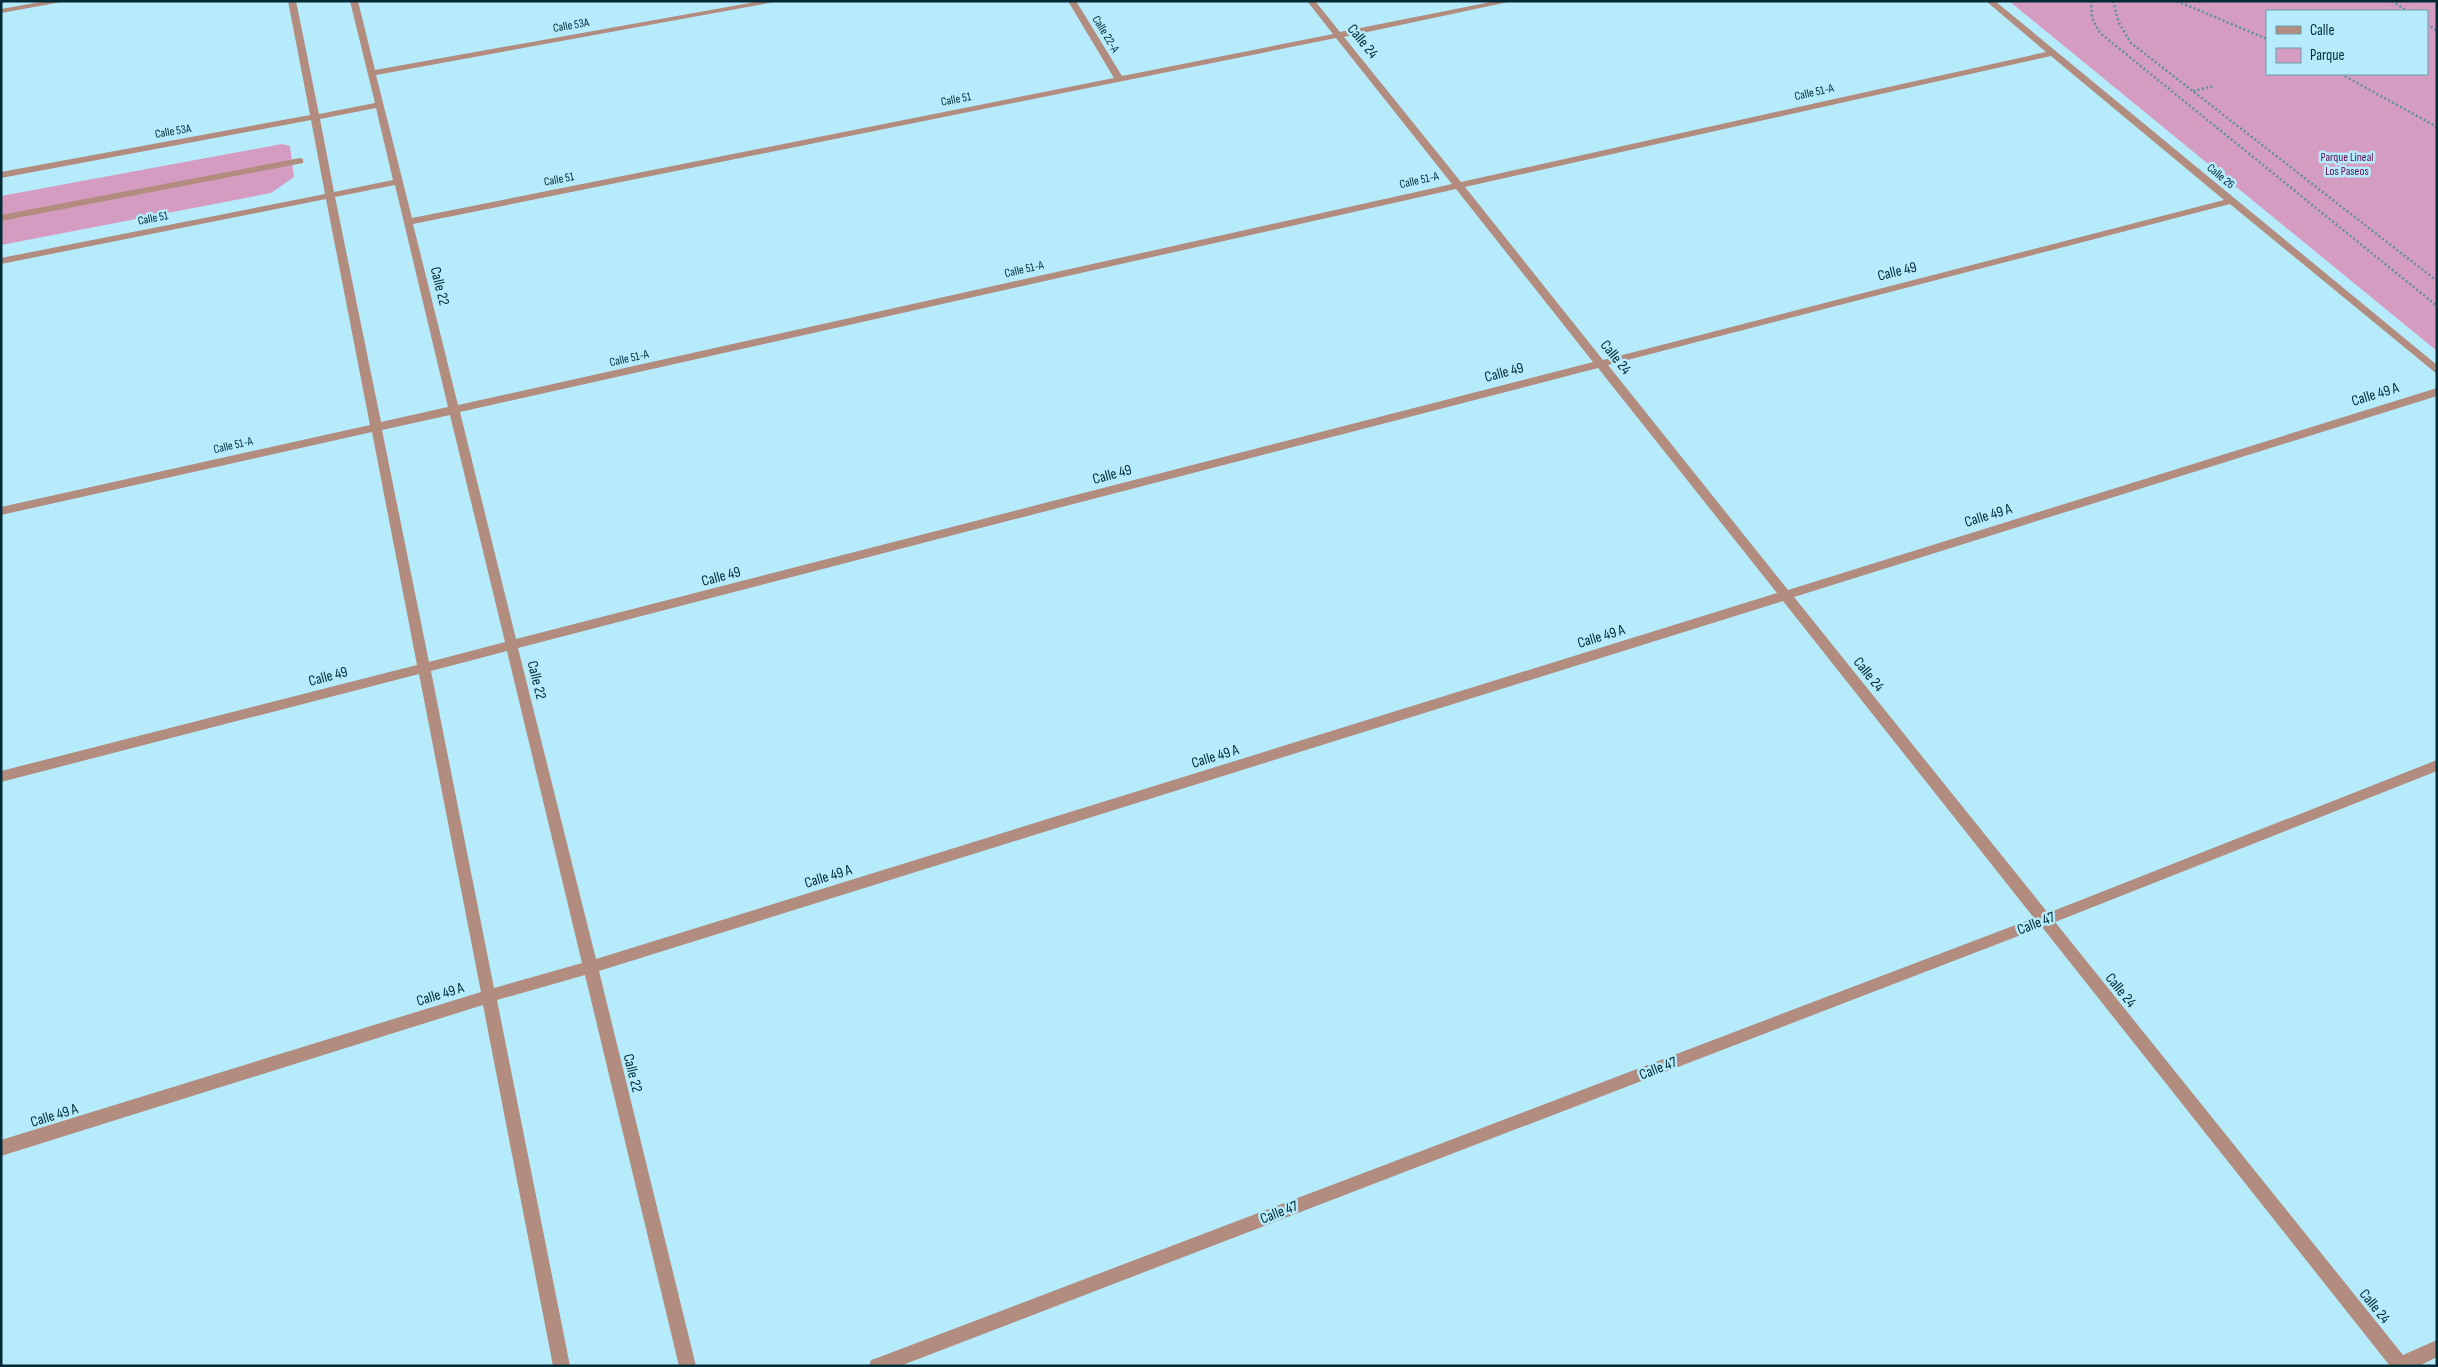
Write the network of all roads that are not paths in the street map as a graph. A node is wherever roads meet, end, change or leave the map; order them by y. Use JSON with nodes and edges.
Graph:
{"nodes":[{"id":1,"x":63,"y":1,"type":"edge"},
{"id":2,"x":292,"y":1,"type":"edge"},
{"id":3,"x":354,"y":1,"type":"edge"},
{"id":4,"x":776,"y":1,"type":"edge"},
{"id":5,"x":1072,"y":1,"type":"edge"},
{"id":6,"x":1311,"y":1,"type":"edge"},
{"id":7,"x":1509,"y":1,"type":"edge"},
{"id":8,"x":1990,"y":1,"type":"edge"},
{"id":9,"x":1,"y":11,"type":"edge"},
{"id":10,"x":1338,"y":35,"type":"junction"},
{"id":11,"x":2053,"y":53,"type":"junction"},
{"id":12,"x":371,"y":72,"type":"junction"},
{"id":13,"x":1119,"y":79,"type":"junction"},
{"id":14,"x":379,"y":105,"type":"junction"},
{"id":15,"x":315,"y":117,"type":"junction"},
{"id":16,"x":300,"y":161,"type":"dead end"},
{"id":17,"x":1,"y":175,"type":"edge"},
{"id":18,"x":398,"y":182,"type":"junction"},
{"id":19,"x":1458,"y":185,"type":"junction"},
{"id":20,"x":331,"y":196,"type":"junction"},
{"id":21,"x":2231,"y":200,"type":"junction"},
{"id":22,"x":1,"y":218,"type":"edge"},
{"id":23,"x":408,"y":222,"type":"junction"},
{"id":24,"x":1,"y":261,"type":"edge"},
{"id":25,"x":1600,"y":363,"type":"junction"},
{"id":26,"x":2437,"y":371,"type":"edge"},
{"id":27,"x":2437,"y":392,"type":"edge"},
{"id":28,"x":454,"y":411,"type":"junction"},
{"id":29,"x":376,"y":426,"type":"junction"},
{"id":30,"x":1,"y":512,"type":"edge"},
{"id":31,"x":1786,"y":596,"type":"junction"},
{"id":32,"x":512,"y":646,"type":"junction"},
{"id":33,"x":424,"y":667,"type":"junction"},
{"id":34,"x":2437,"y":765,"type":"edge"},
{"id":35,"x":1,"y":777,"type":"edge"},
{"id":36,"x":2044,"y":920,"type":"junction"},
{"id":37,"x":591,"y":967,"type":"junction"},
{"id":38,"x":489,"y":996,"type":"junction"},
{"id":39,"x":1,"y":1148,"type":"edge"},
{"id":40,"x":2437,"y":1348,"type":"edge"},
{"id":41,"x":562,"y":1366,"type":"edge"},
{"id":42,"x":688,"y":1366,"type":"edge"},
{"id":43,"x":877,"y":1366,"type":"edge"},
{"id":44,"x":2401,"y":1366,"type":"edge"}],
"edges":[{"from":1,"to":9,"type":"street"},
{"from":2,"to":15,"type":"street"},
{"from":3,"to":12,"type":"street","name":"Calle 22"},
{"from":4,"to":12,"type":"street","name":"Calle 53A"},
{"from":5,"to":13,"type":"street","name":"Calle 22-A"},
{"from":6,"to":10,"type":"street","name":"Calle 24"},
{"from":7,"to":10,"type":"street","name":"Calle 51"},
{"from":8,"to":11,"type":"street","name":"Calle 26"},
{"from":10,"to":13,"type":"street","name":"Calle 51"},
{"from":10,"to":19,"type":"street","name":"Calle 24"},
{"from":11,"to":19,"type":"street","name":"Calle 51-A"},
{"from":11,"to":21,"type":"street","name":"Calle 26"},
{"from":12,"to":14,"type":"street","name":"Calle 22"},
{"from":13,"to":23,"type":"street","name":"Calle 51"},
{"from":14,"to":15,"type":"street","name":"Calle 53A"},
{"from":14,"to":18,"type":"street","name":"Calle 22"},
{"from":15,"to":17,"type":"street","name":"Calle 53A"},
{"from":15,"to":20,"type":"street"},
{"from":16,"to":22,"type":"street"},
{"from":18,"to":20,"type":"street","name":"Calle 51"},
{"from":18,"to":23,"type":"street","name":"Calle 22"},
{"from":19,"to":25,"type":"street","name":"Calle 24"},
{"from":19,"to":28,"type":"street","name":"Calle 51-A"},
{"from":20,"to":24,"type":"street","name":"Calle 51"},
{"from":20,"to":29,"type":"street"},
{"from":21,"to":25,"type":"street","name":"Calle 49"},
{"from":21,"to":26,"type":"street","name":"Calle 26"},
{"from":23,"to":28,"type":"street","name":"Calle 22"},
{"from":25,"to":31,"type":"street","name":"Calle 24"},
{"from":25,"to":32,"type":"street","name":"Calle 49"},
{"from":27,"to":31,"type":"street","name":"Calle 49 A"},
{"from":28,"to":29,"type":"street","name":"Calle 51-A"},
{"from":28,"to":32,"type":"street","name":"Calle 22"},
{"from":29,"to":30,"type":"street","name":"Calle 51-A"},
{"from":29,"to":33,"type":"street"},
{"from":31,"to":36,"type":"street","name":"Calle 24"},
{"from":31,"to":37,"type":"street","name":"Calle 49 A"},
{"from":32,"to":33,"type":"street","name":"Calle 49"},
{"from":32,"to":37,"type":"street","name":"Calle 22"},
{"from":33,"to":35,"type":"street","name":"Calle 49"},
{"from":33,"to":38,"type":"street"},
{"from":34,"to":36,"type":"street","name":"Calle 47"},
{"from":36,"to":43,"type":"street","name":"Calle 47"},
{"from":36,"to":44,"type":"street","name":"Calle 24"},
{"from":37,"to":38,"type":"street","name":"Calle 49 A"},
{"from":37,"to":42,"type":"street","name":"Calle 22"},
{"from":38,"to":39,"type":"street","name":"Calle 49 A"},
{"from":38,"to":41,"type":"street"},
{"from":40,"to":44,"type":"street"}]}
